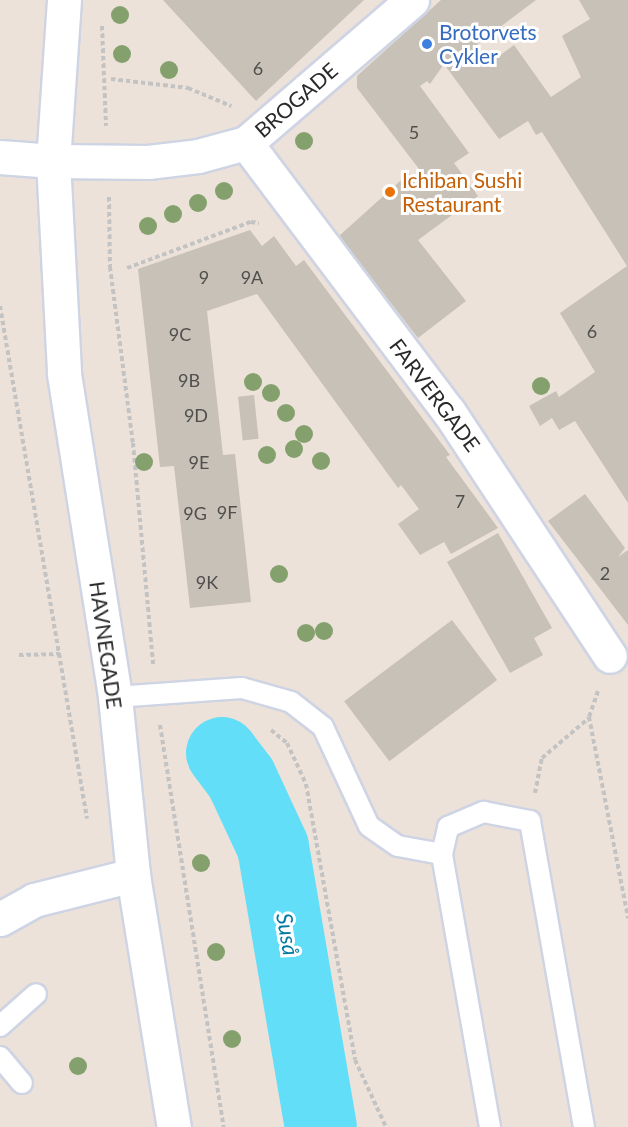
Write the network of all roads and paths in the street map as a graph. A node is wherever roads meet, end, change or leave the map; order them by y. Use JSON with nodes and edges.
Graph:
{"nodes":[{"id":1,"x":64,"y":0,"type":"edge"},
{"id":2,"x":412,"y":0,"type":"edge"},
{"id":3,"x":102,"y":22,"type":"dead end"},
{"id":4,"x":111,"y":79,"type":"dead end"},
{"id":5,"x":246,"y":143,"type":"junction"},
{"id":6,"x":0,"y":157,"type":"edge"},
{"id":7,"x":53,"y":161,"type":"junction"},
{"id":8,"x":108,"y":161,"type":"junction"},
{"id":9,"x":312,"y":232,"type":"junction"},
{"id":10,"x":127,"y":268,"type":"dead end"},
{"id":11,"x":0,"y":306,"type":"edge"},
{"id":12,"x":60,"y":654,"type":"junction"},
{"id":13,"x":19,"y":655,"type":"dead end"},
{"id":14,"x":610,"y":656,"type":"joint"},
{"id":15,"x":156,"y":694,"type":"junction"},
{"id":16,"x":115,"y":697,"type":"junction"},
{"id":17,"x":589,"y":717,"type":"junction"},
{"id":18,"x":266,"y":726,"type":"dead end"},
{"id":19,"x":530,"y":821,"type":"junction"},
{"id":20,"x":88,"y":827,"type":"dead end"},
{"id":21,"x":442,"y":854,"type":"junction"},
{"id":22,"x":133,"y":875,"type":"junction"},
{"id":23,"x":628,"y":918,"type":"edge"},
{"id":24,"x":0,"y":919,"type":"edge"},
{"id":25,"x":36,"y":994,"type":"dead end"},
{"id":26,"x":0,"y":1026,"type":"edge"},
{"id":27,"x":0,"y":1057,"type":"edge"},
{"id":28,"x":22,"y":1083,"type":"dead end"},
{"id":29,"x":174,"y":1127,"type":"edge"},
{"id":30,"x":224,"y":1127,"type":"edge"},
{"id":31,"x":386,"y":1127,"type":"edge"},
{"id":32,"x":490,"y":1127,"type":"edge"},
{"id":33,"x":584,"y":1127,"type":"edge"}],
"edges":[{"from":1,"to":7,"type":"street","name":"HAVNEGADE"},
{"from":2,"to":5,"type":"street","name":"BROGADE"},
{"from":3,"to":8,"type":"path"},
{"from":4,"to":5,"type":"path"},
{"from":5,"to":8,"type":"street","name":"BROGADE"},
{"from":5,"to":9,"type":"street","name":"FARVERGADE"},
{"from":6,"to":7,"type":"street","name":"BROGADE"},
{"from":7,"to":8,"type":"street","name":"BROGADE"},
{"from":7,"to":16,"type":"street","name":"HAVNEGADE"},
{"from":8,"to":15,"type":"path"},
{"from":9,"to":10,"type":"path"},
{"from":9,"to":14,"type":"street","name":"FARVERGADE"},
{"from":11,"to":12,"type":"path"},
{"from":12,"to":13,"type":"path"},
{"from":12,"to":20,"type":"path"},
{"from":14,"to":17,"type":"path"},
{"from":15,"to":16,"type":"lane"},
{"from":15,"to":21,"type":"lane"},
{"from":15,"to":30,"type":"path"},
{"from":16,"to":22,"type":"street","name":"HAVNEGADE"},
{"from":17,"to":19,"type":"path"},
{"from":17,"to":23,"type":"path"},
{"from":18,"to":31,"type":"path"},
{"from":19,"to":21,"type":"lane"},
{"from":19,"to":33,"type":"lane"},
{"from":21,"to":32,"type":"lane"},
{"from":22,"to":24,"type":"street"},
{"from":22,"to":29,"type":"street","name":"HAVNEGADE"},
{"from":25,"to":26,"type":"lane"},
{"from":27,"to":28,"type":"lane"}]}
